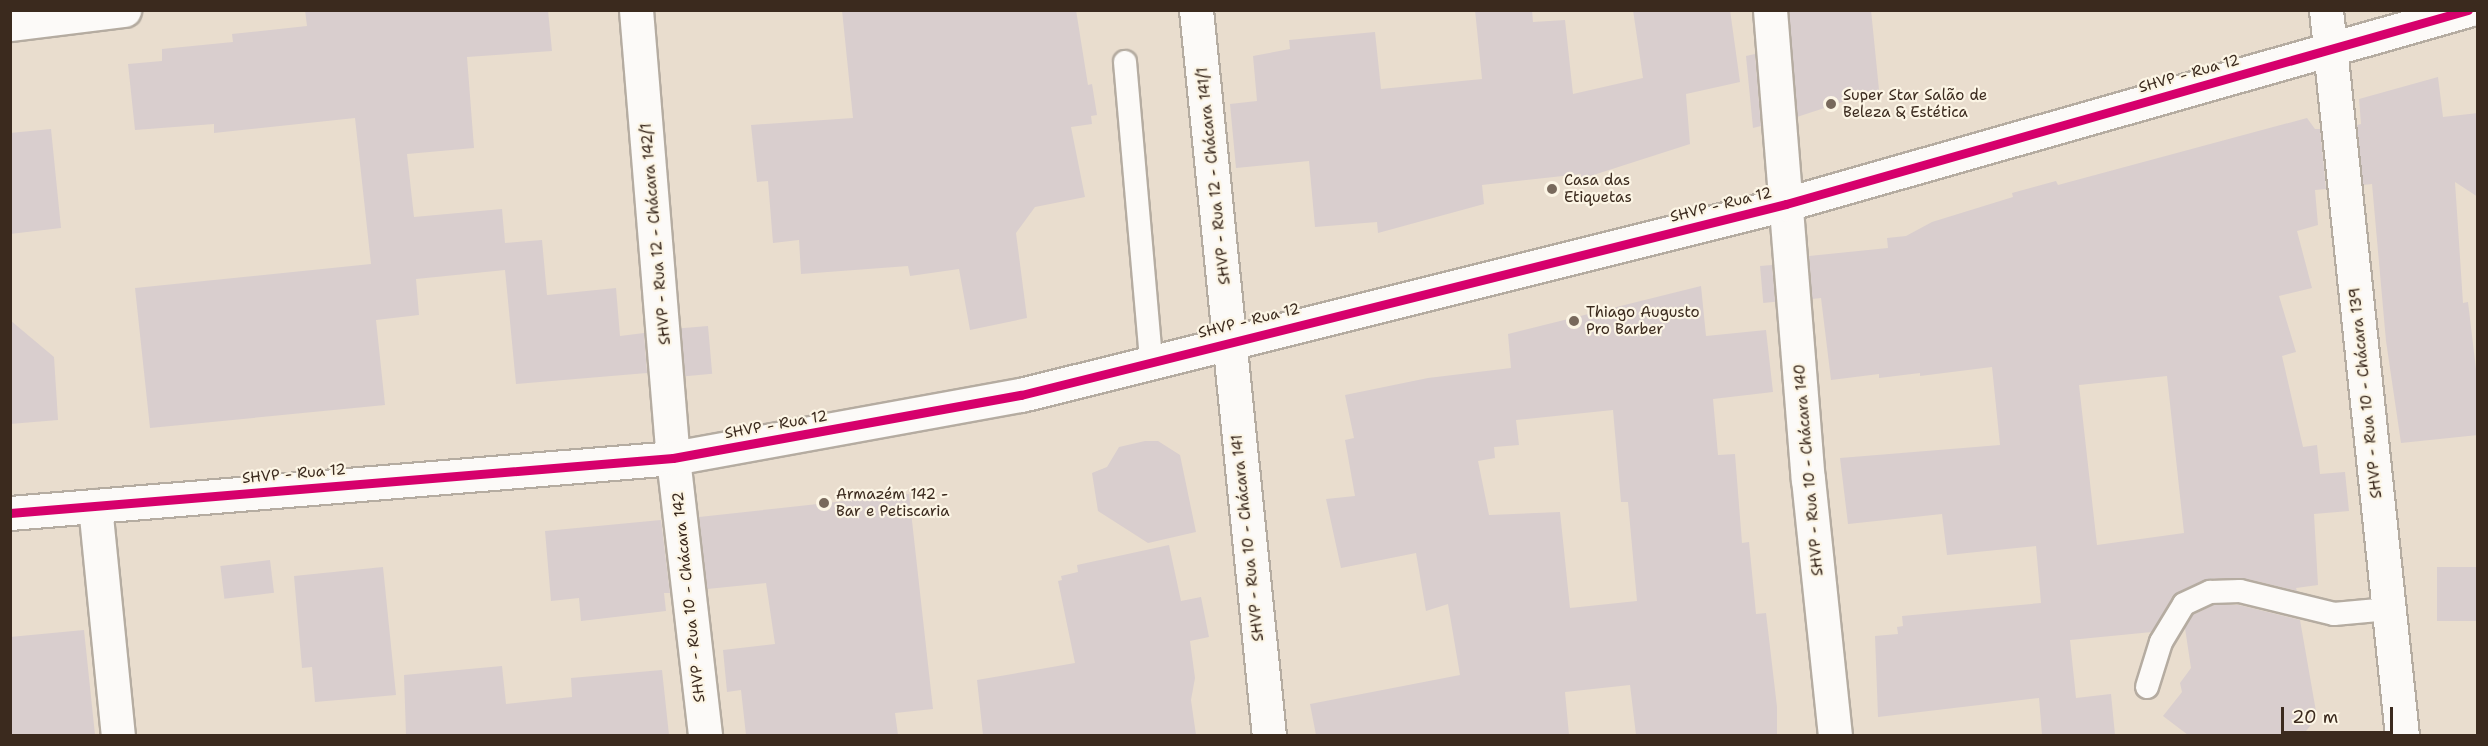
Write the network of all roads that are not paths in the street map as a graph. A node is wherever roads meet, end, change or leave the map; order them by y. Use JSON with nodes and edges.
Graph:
{"nodes":[{"id":1,"x":124,"y":10,"type":"edge"},
{"id":2,"x":636,"y":10,"type":"edge"},
{"id":3,"x":1196,"y":10,"type":"edge"},
{"id":4,"x":1770,"y":10,"type":"edge"},
{"id":5,"x":2326,"y":10,"type":"edge"},
{"id":6,"x":2468,"y":10,"type":"edge"},
{"id":7,"x":10,"y":24,"type":"edge"},
{"id":8,"x":2330,"y":50,"type":"junction"},
{"id":9,"x":1125,"y":62,"type":"dead end"},
{"id":10,"x":1786,"y":204,"type":"junction"},
{"id":11,"x":1231,"y":341,"type":"junction"},
{"id":12,"x":1150,"y":361,"type":"junction"},
{"id":13,"x":673,"y":458,"type":"junction"},
{"id":14,"x":95,"y":506,"type":"junction"},
{"id":15,"x":10,"y":513,"type":"edge"},
{"id":16,"x":2389,"y":609,"type":"junction"},
{"id":17,"x":2147,"y":687,"type":"dead end"},
{"id":18,"x":118,"y":735,"type":"edge"},
{"id":19,"x":705,"y":735,"type":"edge"},
{"id":20,"x":1269,"y":735,"type":"edge"},
{"id":21,"x":1834,"y":735,"type":"edge"},
{"id":22,"x":2402,"y":735,"type":"edge"}],
"edges":[{"from":1,"to":7,"type":"street"},
{"from":2,"to":13,"type":"street","name":"SHVP - Rua 12 - Chácara 142/1"},
{"from":3,"to":11,"type":"street","name":"SHVP - Rua 12 - Chácara 141/1"},
{"from":4,"to":10,"type":"street","name":"SHVP - Rua 10 - Chácara 140"},
{"from":5,"to":8,"type":"street","name":"SHVP - Rua 10 - Chácara 139"},
{"from":6,"to":8,"type":"street","name":"SHVP - Rua 12"},
{"from":8,"to":10,"type":"street","name":"SHVP - Rua 12"},
{"from":8,"to":16,"type":"street","name":"SHVP - Rua 10 - Chácara 139"},
{"from":9,"to":12,"type":"lane"},
{"from":10,"to":11,"type":"street","name":"SHVP - Rua 12"},
{"from":10,"to":21,"type":"street","name":"SHVP - Rua 10 - Chácara 140"},
{"from":11,"to":12,"type":"street","name":"SHVP - Rua 12"},
{"from":11,"to":20,"type":"street","name":"SHVP - Rua 10 - Chácara 141"},
{"from":12,"to":13,"type":"street","name":"SHVP - Rua 12"},
{"from":13,"to":14,"type":"street","name":"SHVP - Rua 12"},
{"from":13,"to":19,"type":"street","name":"SHVP - Rua 10 - Chácara 142"},
{"from":14,"to":15,"type":"street","name":"SHVP - Rua 12"},
{"from":14,"to":18,"type":"street"},
{"from":16,"to":17,"type":"lane"},
{"from":16,"to":22,"type":"street","name":"SHVP - Rua 10 - Chácara 139"}]}
